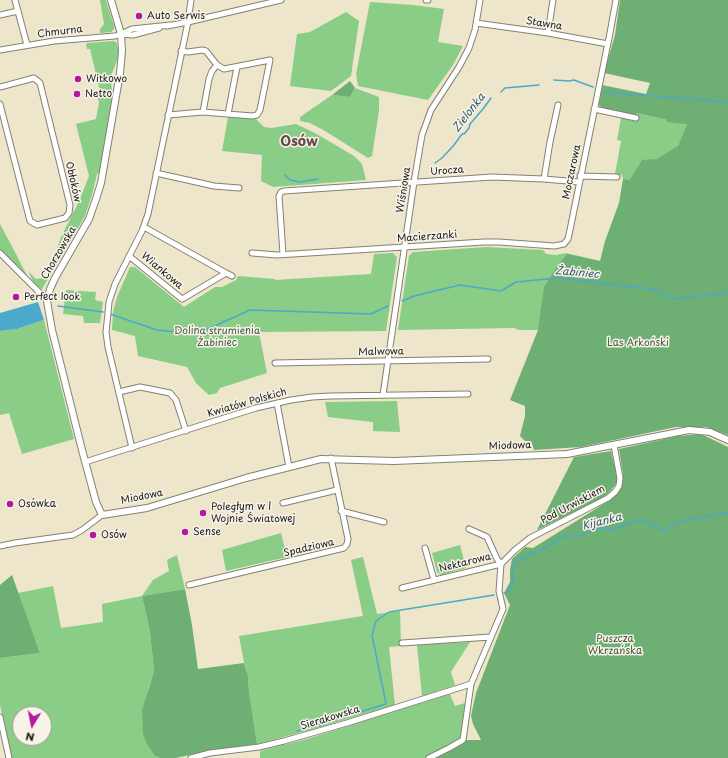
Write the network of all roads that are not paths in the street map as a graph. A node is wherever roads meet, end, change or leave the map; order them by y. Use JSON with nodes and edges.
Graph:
{"nodes":[{"id":1,"x":15,"y":0,"type":"edge"},
{"id":2,"x":111,"y":0,"type":"edge"},
{"id":3,"x":191,"y":0,"type":"edge"},
{"id":4,"x":281,"y":0,"type":"edge"},
{"id":5,"x":480,"y":0,"type":"edge"},
{"id":6,"x":553,"y":0,"type":"edge"},
{"id":7,"x":616,"y":0,"type":"edge"},
{"id":8,"x":18,"y":11,"type":"junction"},
{"id":9,"x":0,"y":15,"type":"edge"},
{"id":10,"x":188,"y":22,"type":"junction"},
{"id":11,"x":476,"y":23,"type":"junction"},
{"id":12,"x":548,"y":33,"type":"junction"},
{"id":13,"x":121,"y":34,"type":"junction"},
{"id":14,"x":608,"y":44,"type":"junction"},
{"id":15,"x":27,"y":45,"type":"junction"},
{"id":16,"x":0,"y":50,"type":"edge"},
{"id":17,"x":181,"y":51,"type":"junction"},
{"id":18,"x":217,"y":65,"type":"junction"},
{"id":19,"x":237,"y":67,"type":"junction"},
{"id":20,"x":0,"y":87,"type":"edge"},
{"id":21,"x":0,"y":104,"type":"edge"},
{"id":22,"x":558,"y":105,"type":"dead end"},
{"id":23,"x":594,"y":109,"type":"junction"},
{"id":24,"x":203,"y":112,"type":"junction"},
{"id":25,"x":228,"y":114,"type":"junction"},
{"id":26,"x":168,"y":115,"type":"junction"},
{"id":27,"x":636,"y":118,"type":"dead end"},
{"id":28,"x":156,"y":173,"type":"junction"},
{"id":29,"x":580,"y":176,"type":"junction"},
{"id":30,"x":617,"y":177,"type":"dead end"},
{"id":31,"x":544,"y":179,"type":"junction"},
{"id":32,"x":414,"y":182,"type":"junction"},
{"id":33,"x":579,"y":182,"type":"junction"},
{"id":34,"x":239,"y":188,"type":"dead end"},
{"id":35,"x":144,"y":227,"type":"junction"},
{"id":36,"x":568,"y":239,"type":"joint"},
{"id":37,"x":404,"y":248,"type":"junction"},
{"id":38,"x":0,"y":253,"type":"edge"},
{"id":39,"x":252,"y":253,"type":"dead end"},
{"id":40,"x":284,"y":254,"type":"junction"},
{"id":41,"x":129,"y":256,"type":"junction"},
{"id":42,"x":226,"y":273,"type":"junction"},
{"id":43,"x":232,"y":276,"type":"dead end"},
{"id":44,"x":48,"y":298,"type":"junction"},
{"id":45,"x":488,"y":360,"type":"dead end"},
{"id":46,"x":387,"y":361,"type":"junction"},
{"id":47,"x":275,"y":363,"type":"dead end"},
{"id":48,"x":119,"y":392,"type":"junction"},
{"id":49,"x":468,"y":394,"type":"dead end"},
{"id":50,"x":383,"y":395,"type":"junction"},
{"id":51,"x":277,"y":403,"type":"junction"},
{"id":52,"x":186,"y":431,"type":"junction"},
{"id":53,"x":728,"y":440,"type":"edge"},
{"id":54,"x":614,"y":445,"type":"junction"},
{"id":55,"x":132,"y":448,"type":"junction"},
{"id":56,"x":331,"y":458,"type":"junction"},
{"id":57,"x":85,"y":462,"type":"junction"},
{"id":58,"x":289,"y":467,"type":"junction"},
{"id":59,"x":337,"y":490,"type":"junction"},
{"id":60,"x":283,"y":503,"type":"dead end"},
{"id":61,"x":342,"y":511,"type":"junction"},
{"id":62,"x":102,"y":515,"type":"junction"},
{"id":63,"x":384,"y":522,"type":"dead end"},
{"id":64,"x":469,"y":529,"type":"dead end"},
{"id":65,"x":0,"y":546,"type":"edge"},
{"id":66,"x":425,"y":548,"type":"dead end"},
{"id":67,"x":501,"y":564,"type":"junction"},
{"id":68,"x":434,"y":580,"type":"junction"},
{"id":69,"x":189,"y":585,"type":"dead end"},
{"id":70,"x":402,"y":588,"type":"dead end"},
{"id":71,"x":491,"y":637,"type":"junction"},
{"id":72,"x":402,"y":643,"type":"dead end"},
{"id":73,"x":471,"y":684,"type":"junction"},
{"id":74,"x":0,"y":717,"type":"edge"},
{"id":75,"x":9,"y":758,"type":"edge"},
{"id":76,"x":191,"y":758,"type":"edge"},
{"id":77,"x":429,"y":758,"type":"edge"}],
"edges":[{"from":1,"to":8,"type":"street"},
{"from":2,"to":13,"type":"street","name":"Chorzowska"},
{"from":3,"to":10,"type":"street"},
{"from":4,"to":10,"type":"street","name":"Chmurna"},
{"from":5,"to":11,"type":"street","name":"Wiśniowa"},
{"from":6,"to":12,"type":"street"},
{"from":7,"to":14,"type":"street","name":"Moczarowa"},
{"from":8,"to":9,"type":"street"},
{"from":8,"to":15,"type":"street"},
{"from":10,"to":13,"type":"street","name":"Chmurna"},
{"from":10,"to":17,"type":"street"},
{"from":11,"to":12,"type":"street","name":"Stawna"},
{"from":11,"to":32,"type":"street","name":"Wiśniowa"},
{"from":12,"to":14,"type":"street","name":"Stawna"},
{"from":13,"to":15,"type":"street","name":"Chmurna"},
{"from":13,"to":44,"type":"street","name":"Chorzowska"},
{"from":14,"to":23,"type":"street","name":"Moczarowa"},
{"from":15,"to":16,"type":"street","name":"Chmurna"},
{"from":17,"to":18,"type":"street"},
{"from":17,"to":26,"type":"street"},
{"from":18,"to":19,"type":"street"},
{"from":18,"to":24,"type":"street"},
{"from":19,"to":25,"type":"street"},
{"from":19,"to":25,"type":"street"},
{"from":20,"to":21,"type":"street","name":"Obłoków"},
{"from":22,"to":31,"type":"street"},
{"from":23,"to":27,"type":"street"},
{"from":23,"to":29,"type":"street","name":"Moczarowa"},
{"from":24,"to":25,"type":"street"},
{"from":24,"to":26,"type":"street"},
{"from":26,"to":28,"type":"street"},
{"from":28,"to":34,"type":"street"},
{"from":28,"to":35,"type":"street"},
{"from":29,"to":30,"type":"street"},
{"from":29,"to":33,"type":"street","name":"Moczarowa"},
{"from":31,"to":32,"type":"street","name":"Urocza"},
{"from":31,"to":33,"type":"street","name":"Urocza"},
{"from":32,"to":37,"type":"street","name":"Wiśniowa"},
{"from":32,"to":40,"type":"street","name":"Urocza"},
{"from":33,"to":36,"type":"street","name":"Moczarowa"},
{"from":35,"to":41,"type":"street"},
{"from":35,"to":42,"type":"street"},
{"from":36,"to":37,"type":"street","name":"Macierzanki"},
{"from":37,"to":40,"type":"street","name":"Macierzanki"},
{"from":37,"to":46,"type":"street","name":"Wiśniowa"},
{"from":38,"to":44,"type":"street"},
{"from":39,"to":40,"type":"street","name":"Macierzanki"},
{"from":41,"to":42,"type":"street","name":"Wiankowa"},
{"from":41,"to":48,"type":"street"},
{"from":42,"to":43,"type":"street"},
{"from":44,"to":57,"type":"street","name":"Chorzowska"},
{"from":45,"to":46,"type":"street","name":"Malwowa"},
{"from":46,"to":47,"type":"street","name":"Malwowa"},
{"from":46,"to":50,"type":"street","name":"Wiśniowa"},
{"from":48,"to":52,"type":"street"},
{"from":48,"to":55,"type":"street"},
{"from":49,"to":50,"type":"street","name":"Kwiatów Polskich"},
{"from":50,"to":51,"type":"street","name":"Kwiatów Polskich"},
{"from":51,"to":52,"type":"street","name":"Kwiatów Polskich"},
{"from":51,"to":58,"type":"street"},
{"from":52,"to":55,"type":"street","name":"Kwiatów Polskich"},
{"from":53,"to":54,"type":"street","name":"Miodowa"},
{"from":54,"to":56,"type":"street","name":"Miodowa"},
{"from":54,"to":67,"type":"street","name":"Pod Urwiskiem"},
{"from":55,"to":57,"type":"street","name":"Kwiatów Polskich"},
{"from":56,"to":58,"type":"street","name":"Miodowa"},
{"from":56,"to":59,"type":"street","name":"Spadziowa"},
{"from":57,"to":62,"type":"street","name":"Chorzowska"},
{"from":58,"to":62,"type":"street","name":"Miodowa"},
{"from":59,"to":60,"type":"street"},
{"from":59,"to":61,"type":"street","name":"Spadziowa"},
{"from":61,"to":63,"type":"street"},
{"from":61,"to":69,"type":"street","name":"Spadziowa"},
{"from":62,"to":65,"type":"street"},
{"from":64,"to":67,"type":"street"},
{"from":66,"to":68,"type":"street","name":"Nektarowa"},
{"from":67,"to":68,"type":"street","name":"Nektarowa"},
{"from":67,"to":71,"type":"street"},
{"from":68,"to":70,"type":"street","name":"Nektarowa"},
{"from":71,"to":72,"type":"street"},
{"from":71,"to":73,"type":"street"},
{"from":73,"to":76,"type":"street","name":"Sierakowska"},
{"from":73,"to":77,"type":"street"},
{"from":74,"to":75,"type":"street"}]}
